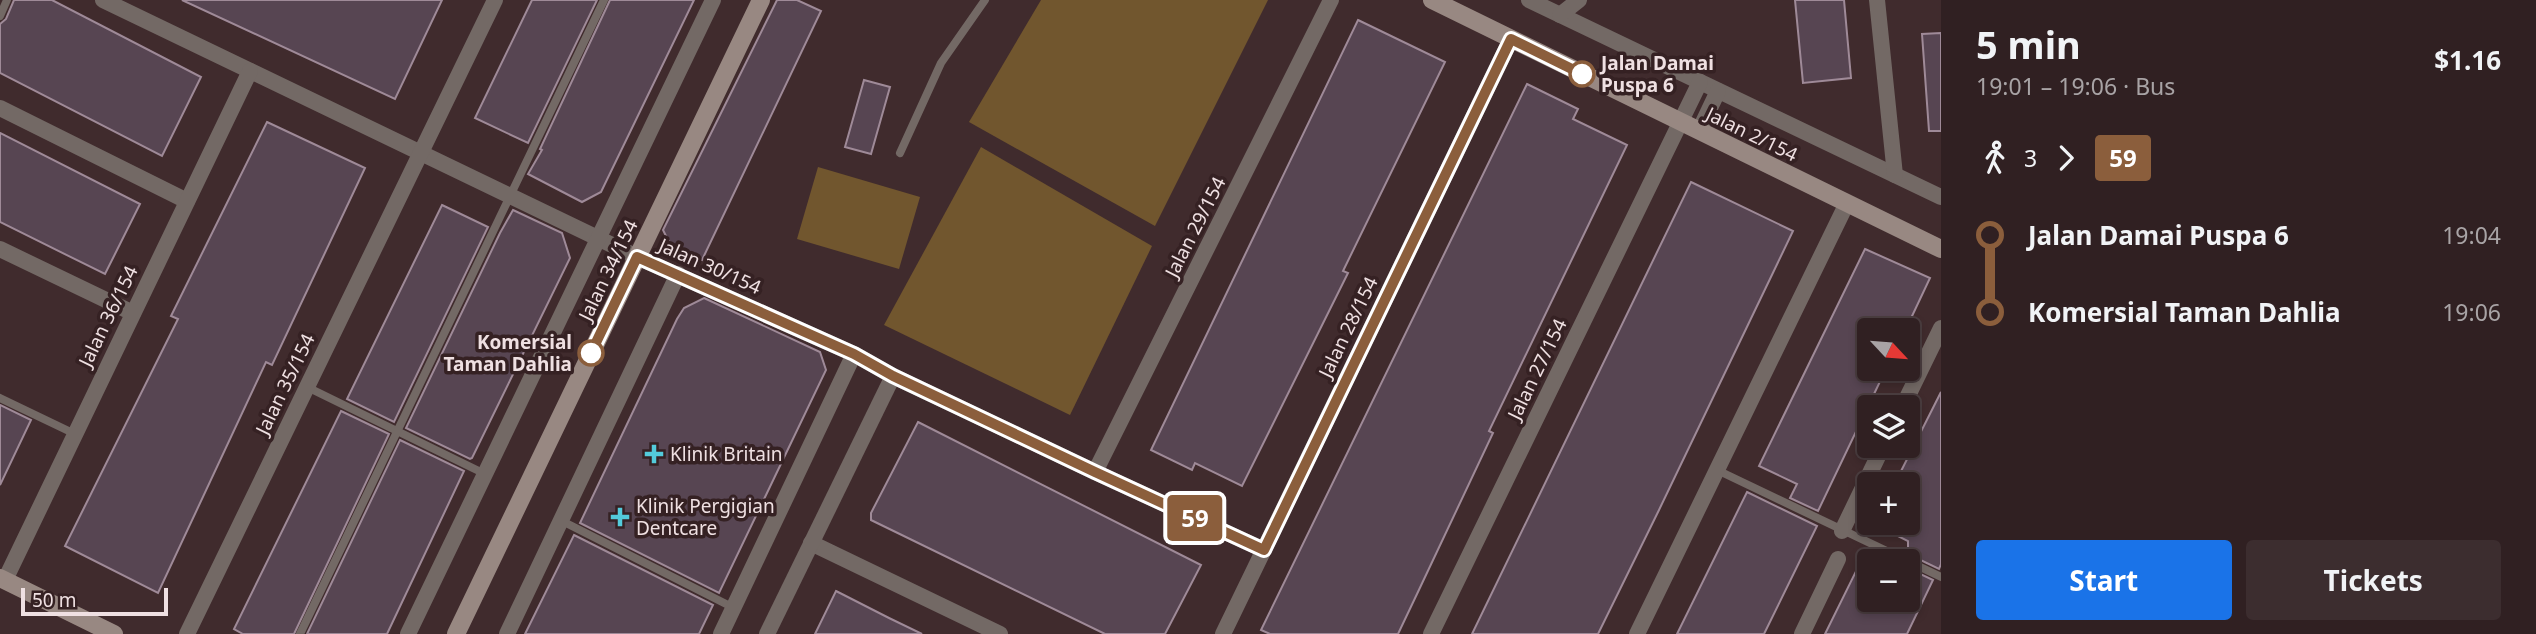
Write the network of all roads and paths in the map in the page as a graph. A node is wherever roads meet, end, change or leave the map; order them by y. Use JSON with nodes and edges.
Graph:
{"nodes":[{"id":1,"x":8,"y":0,"type":"edge"},
{"id":2,"x":103,"y":0,"type":"edge"},
{"id":3,"x":495,"y":0,"type":"edge"},
{"id":4,"x":604,"y":0,"type":"edge"},
{"id":5,"x":713,"y":0,"type":"edge"},
{"id":6,"x":761,"y":0,"type":"edge"},
{"id":7,"x":985,"y":0,"type":"edge"},
{"id":8,"x":1331,"y":0,"type":"edge"},
{"id":9,"x":1432,"y":0,"type":"edge"},
{"id":10,"x":1529,"y":0,"type":"edge"},
{"id":11,"x":1579,"y":0,"type":"edge"},
{"id":12,"x":1877,"y":0,"type":"edge"},
{"id":13,"x":1560,"y":15,"type":"junction"},
{"id":14,"x":0,"y":16,"type":"edge"},
{"id":15,"x":1511,"y":39,"type":"junction"},
{"id":16,"x":250,"y":71,"type":"junction"},
{"id":17,"x":1700,"y":82,"type":"junction"},
{"id":18,"x":1718,"y":90,"type":"junction"},
{"id":19,"x":0,"y":108,"type":"edge"},
{"id":20,"x":1681,"y":122,"type":"junction"},
{"id":21,"x":1699,"y":131,"type":"junction"},
{"id":22,"x":421,"y":153,"type":"junction"},
{"id":23,"x":900,"y":153,"type":"dead end"},
{"id":24,"x":1895,"y":175,"type":"junction"},
{"id":25,"x":510,"y":196,"type":"junction"},
{"id":26,"x":1941,"y":197,"type":"edge"},
{"id":27,"x":187,"y":201,"type":"junction"},
{"id":28,"x":1847,"y":203,"type":"junction"},
{"id":29,"x":598,"y":238,"type":"junction"},
{"id":30,"x":0,"y":249,"type":"edge"},
{"id":31,"x":1941,"y":249,"type":"edge"},
{"id":32,"x":637,"y":257,"type":"junction"},
{"id":33,"x":678,"y":274,"type":"junction"},
{"id":34,"x":133,"y":313,"type":"junction"},
{"id":35,"x":1941,"y":328,"type":"edge"},
{"id":36,"x":854,"y":354,"type":"junction"},
{"id":37,"x":893,"y":376,"type":"junction"},
{"id":38,"x":307,"y":387,"type":"junction"},
{"id":39,"x":1908,"y":395,"type":"edge"},
{"id":40,"x":0,"y":398,"type":"edge"},
{"id":41,"x":397,"y":432,"type":"junction"},
{"id":42,"x":75,"y":434,"type":"junction"},
{"id":43,"x":1877,"y":458,"type":"edge"},
{"id":44,"x":1717,"y":470,"type":"junction"},
{"id":45,"x":1095,"y":472,"type":"junction"},
{"id":46,"x":485,"y":474,"type":"junction"},
{"id":47,"x":562,"y":521,"type":"junction"},
{"id":48,"x":1842,"y":531,"type":"junction"},
{"id":49,"x":811,"y":544,"type":"junction"},
{"id":50,"x":1264,"y":550,"type":"junction"},
{"id":51,"x":1839,"y":559,"type":"dead end"},
{"id":52,"x":1941,"y":577,"type":"edge"},
{"id":53,"x":2,"y":579,"type":"edge"},
{"id":54,"x":734,"y":608,"type":"junction"},
{"id":55,"x":114,"y":634,"type":"edge"},
{"id":56,"x":187,"y":634,"type":"edge"},
{"id":57,"x":300,"y":634,"type":"edge"},
{"id":58,"x":408,"y":634,"type":"edge"},
{"id":59,"x":456,"y":634,"type":"edge"},
{"id":60,"x":507,"y":634,"type":"edge"},
{"id":61,"x":721,"y":634,"type":"edge"},
{"id":62,"x":767,"y":634,"type":"edge"},
{"id":63,"x":1000,"y":634,"type":"edge"},
{"id":64,"x":1223,"y":634,"type":"edge"},
{"id":65,"x":1431,"y":634,"type":"edge"},
{"id":66,"x":1637,"y":634,"type":"edge"},
{"id":67,"x":1802,"y":634,"type":"edge"}],
"edges":[{"from":1,"to":14,"type":"lane"},
{"from":2,"to":16,"type":"street","name":"Jalan 30/154"},
{"from":3,"to":22,"type":"street","name":"Jalan 35/154"},
{"from":4,"to":25,"type":"lane"},
{"from":5,"to":29,"type":"street","name":"Jalan 34/154"},
{"from":6,"to":32,"type":"street","name":"Jalan 34/154"},
{"from":7,"to":23,"type":"lane"},
{"from":8,"to":45,"type":"street","name":"Jalan 29/154"},
{"from":9,"to":15,"type":"street","name":"Jalan 2/154"},
{"from":10,"to":13,"type":"street"},
{"from":11,"to":13,"type":"street"},
{"from":12,"to":24,"type":"street"},
{"from":13,"to":17,"type":"street"},
{"from":15,"to":20,"type":"street","name":"Jalan 2/154"},
{"from":15,"to":50,"type":"street","name":"Jalan 28/154"},
{"from":16,"to":22,"type":"street","name":"Jalan 30/154"},
{"from":16,"to":27,"type":"street","name":"Jalan 36/154"},
{"from":17,"to":18,"type":"street"},
{"from":17,"to":20,"type":"street","name":"Jalan 27/154"},
{"from":18,"to":21,"type":"street"},
{"from":18,"to":24,"type":"street"},
{"from":19,"to":27,"type":"street"},
{"from":20,"to":21,"type":"street","name":"Jalan 2/154"},
{"from":20,"to":65,"type":"street","name":"Jalan 27/154"},
{"from":21,"to":28,"type":"street","name":"Jalan 2/154"},
{"from":22,"to":25,"type":"street","name":"Jalan 30/154"},
{"from":22,"to":38,"type":"street","name":"Jalan 35/154"},
{"from":24,"to":26,"type":"street"},
{"from":25,"to":29,"type":"street","name":"Jalan 30/154"},
{"from":25,"to":41,"type":"lane"},
{"from":27,"to":34,"type":"street","name":"Jalan 36/154"},
{"from":28,"to":31,"type":"street","name":"Jalan 2/154"},
{"from":28,"to":44,"type":"street"},
{"from":29,"to":32,"type":"street","name":"Jalan 30/154"},
{"from":29,"to":46,"type":"street","name":"Jalan 34/154"},
{"from":30,"to":34,"type":"street"},
{"from":32,"to":33,"type":"street","name":"Jalan 30/154"},
{"from":32,"to":59,"type":"street","name":"Jalan 34/154"},
{"from":33,"to":36,"type":"street","name":"Jalan 30/154"},
{"from":33,"to":47,"type":"street"},
{"from":34,"to":42,"type":"street","name":"Jalan 36/154"},
{"from":35,"to":39,"type":"street"},
{"from":36,"to":37,"type":"street","name":"Jalan 30/154"},
{"from":36,"to":54,"type":"street"},
{"from":37,"to":45,"type":"street","name":"Jalan 30/154"},
{"from":37,"to":49,"type":"street"},
{"from":38,"to":41,"type":"lane"},
{"from":38,"to":56,"type":"street","name":"Jalan 35/154"},
{"from":40,"to":42,"type":"lane"},
{"from":41,"to":46,"type":"lane"},
{"from":41,"to":57,"type":"lane"},
{"from":42,"to":53,"type":"street","name":"Jalan 36/154"},
{"from":43,"to":48,"type":"street"},
{"from":44,"to":48,"type":"lane"},
{"from":44,"to":66,"type":"street"},
{"from":45,"to":50,"type":"street","name":"Jalan 30/154"},
{"from":46,"to":58,"type":"street","name":"Jalan 34/154"},
{"from":47,"to":54,"type":"lane"},
{"from":47,"to":60,"type":"street"},
{"from":48,"to":52,"type":"lane"},
{"from":49,"to":62,"type":"street"},
{"from":49,"to":63,"type":"street"},
{"from":50,"to":64,"type":"street","name":"Jalan 28/154"},
{"from":51,"to":67,"type":"street"},
{"from":53,"to":55,"type":"street"},
{"from":54,"to":61,"type":"street"}]}
